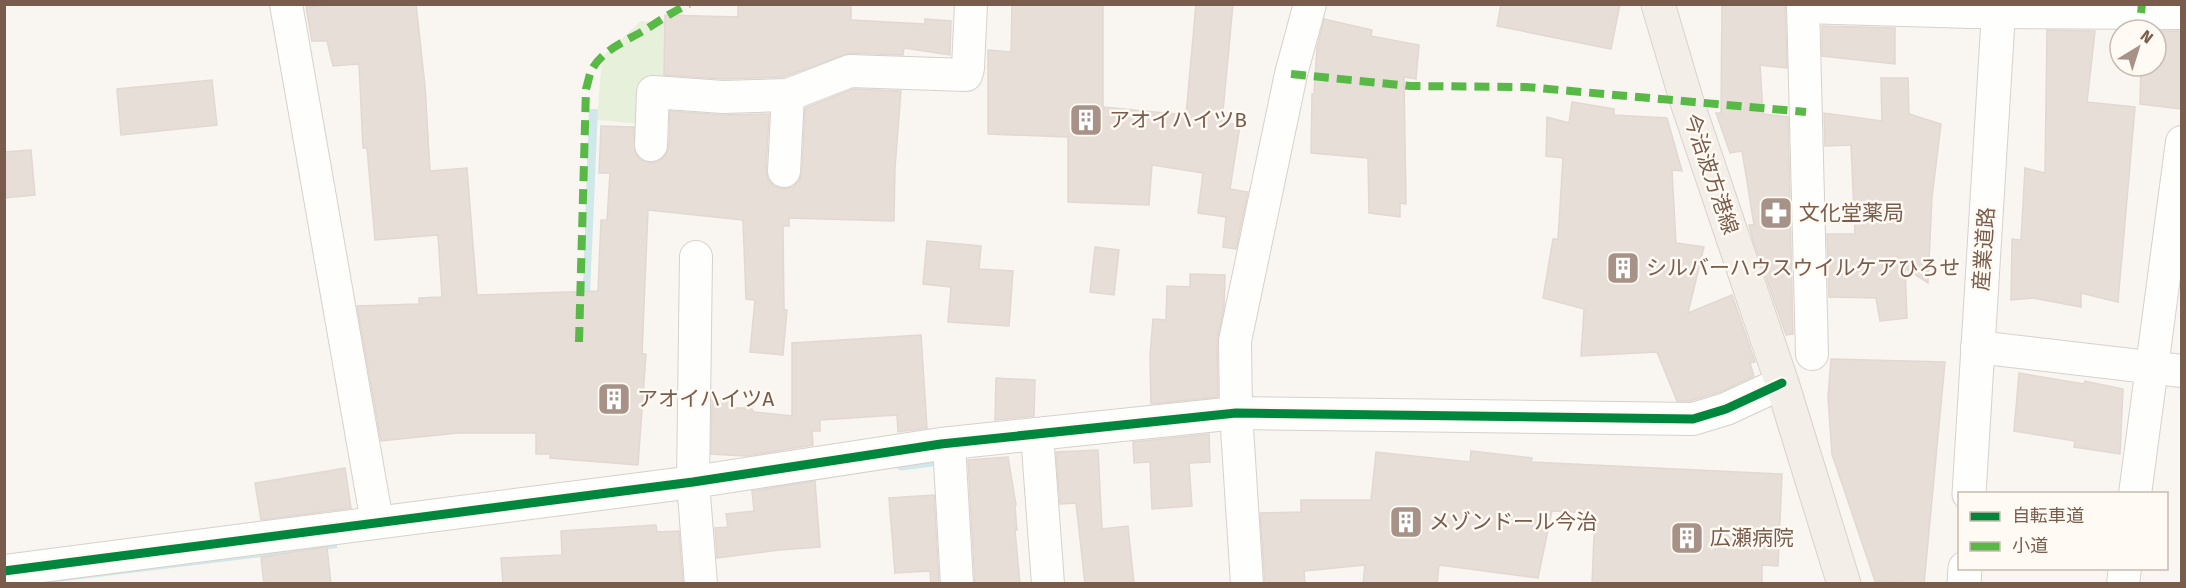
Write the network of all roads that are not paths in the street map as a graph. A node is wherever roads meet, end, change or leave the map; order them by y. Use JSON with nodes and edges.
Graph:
{"nodes":[{"id":1,"x":286,"y":4,"type":"edge"},
{"id":2,"x":971,"y":4,"type":"edge"},
{"id":3,"x":1310,"y":4,"type":"edge"},
{"id":4,"x":1658,"y":4,"type":"edge"},
{"id":5,"x":1803,"y":6,"type":"edge"},
{"id":6,"x":1999,"y":8,"type":"edge"},
{"id":7,"x":2181,"y":13,"type":"edge"},
{"id":8,"x":788,"y":95,"type":"junction"},
{"id":9,"x":2181,"y":142,"type":"edge"},
{"id":10,"x":651,"y":145,"type":"dead end"},
{"id":11,"x":784,"y":171,"type":"dead end"},
{"id":12,"x":696,"y":257,"type":"dead end"},
{"id":13,"x":1977,"y":347,"type":"junction"},
{"id":14,"x":1812,"y":354,"type":"dead end"},
{"id":15,"x":2166,"y":370,"type":"edge"},
{"id":16,"x":1782,"y":383,"type":"junction"},
{"id":17,"x":1236,"y":413,"type":"junction"},
{"id":18,"x":1037,"y":434,"type":"junction"},
{"id":19,"x":949,"y":444,"type":"junction"},
{"id":20,"x":693,"y":482,"type":"junction"},
{"id":21,"x":1969,"y":492,"type":"edge"},
{"id":22,"x":2136,"y":492,"type":"edge"},
{"id":23,"x":377,"y":522,"type":"junction"},
{"id":24,"x":4,"y":571,"type":"edge"},
{"id":25,"x":1844,"y":583,"type":"edge"},
{"id":26,"x":701,"y":584,"type":"edge"},
{"id":27,"x":957,"y":584,"type":"edge"},
{"id":28,"x":1048,"y":584,"type":"edge"},
{"id":29,"x":1246,"y":584,"type":"edge"}],
"edges":[{"from":1,"to":23,"type":"street"},
{"from":2,"to":8,"type":"street"},
{"from":3,"to":17,"type":"street"},
{"from":4,"to":16,"type":"main road","name":"今治波方港線"},
{"from":5,"to":6,"type":"street"},
{"from":5,"to":14,"type":"street"},
{"from":6,"to":7,"type":"street"},
{"from":6,"to":13,"type":"street","name":"産業道路"},
{"from":8,"to":10,"type":"street"},
{"from":8,"to":11,"type":"street"},
{"from":9,"to":15,"type":"street"},
{"from":12,"to":20,"type":"street"},
{"from":13,"to":15,"type":"street"},
{"from":13,"to":21,"type":"street","name":"産業道路"},
{"from":15,"to":22,"type":"street"},
{"from":16,"to":17,"type":"street"},
{"from":16,"to":25,"type":"main road","name":"今治波方港線"},
{"from":17,"to":18,"type":"street"},
{"from":17,"to":29,"type":"street"},
{"from":18,"to":19,"type":"street"},
{"from":18,"to":28,"type":"street"},
{"from":19,"to":20,"type":"street"},
{"from":19,"to":27,"type":"street"},
{"from":20,"to":23,"type":"street"},
{"from":20,"to":26,"type":"street"},
{"from":23,"to":24,"type":"street"}]}
